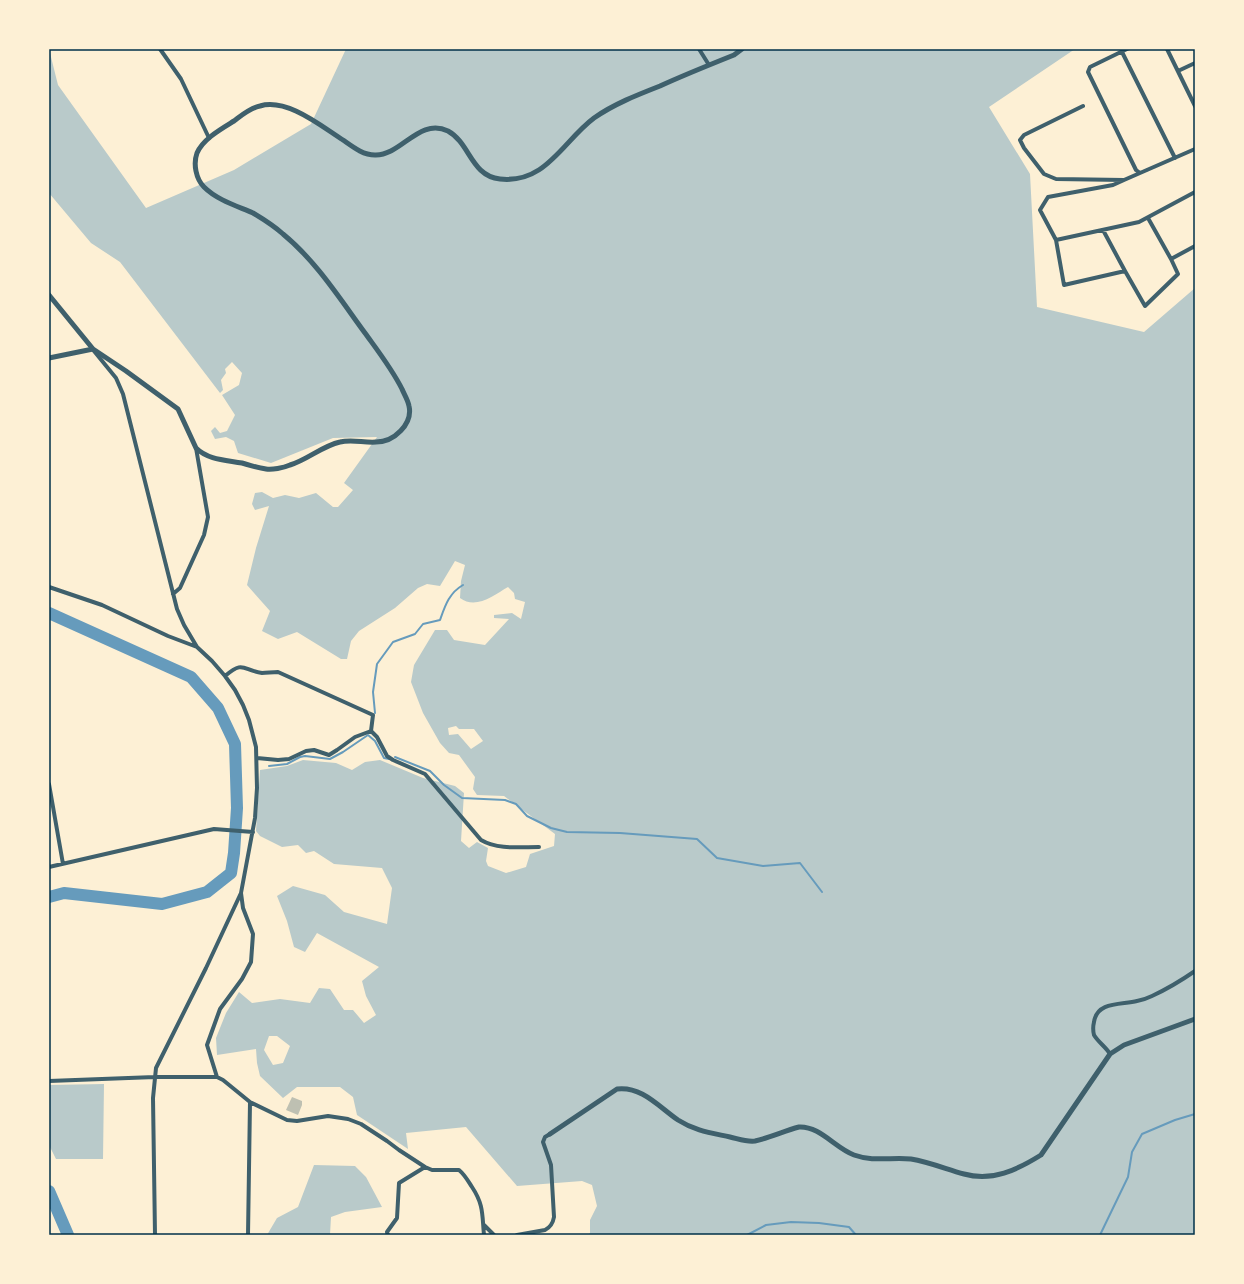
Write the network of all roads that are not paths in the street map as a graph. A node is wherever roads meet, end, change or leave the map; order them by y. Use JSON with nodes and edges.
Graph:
{"nodes":[{"id":1,"x":160,"y":49,"type":"edge"},
{"id":2,"x":699,"y":49,"type":"edge"},
{"id":3,"x":742,"y":49,"type":"edge"},
{"id":4,"x":1127,"y":49,"type":"edge"},
{"id":5,"x":1167,"y":49,"type":"edge"},
{"id":6,"x":1122,"y":52,"type":"junction"},
{"id":7,"x":1195,"y":63,"type":"edge"},
{"id":8,"x":709,"y":65,"type":"junction"},
{"id":9,"x":1178,"y":71,"type":"junction"},
{"id":10,"x":1083,"y":106,"type":"dead end"},
{"id":11,"x":1195,"y":106,"type":"edge"},
{"id":12,"x":210,"y":138,"type":"junction"},
{"id":13,"x":1195,"y":149,"type":"edge"},
{"id":14,"x":1175,"y":158,"type":"junction"},
{"id":15,"x":1140,"y":173,"type":"junction"},
{"id":16,"x":1124,"y":180,"type":"junction"},
{"id":17,"x":1195,"y":192,"type":"edge"},
{"id":18,"x":1148,"y":218,"type":"junction"},
{"id":19,"x":1103,"y":230,"type":"junction"},
{"id":20,"x":1056,"y":240,"type":"junction"},
{"id":21,"x":1195,"y":246,"type":"edge"},
{"id":22,"x":1171,"y":259,"type":"junction"},
{"id":23,"x":1125,"y":271,"type":"junction"},
{"id":24,"x":49,"y":295,"type":"edge"},
{"id":25,"x":93,"y":349,"type":"junction"},
{"id":26,"x":49,"y":358,"type":"edge"},
{"id":27,"x":196,"y":448,"type":"junction"},
{"id":28,"x":49,"y":587,"type":"edge"},
{"id":29,"x":173,"y":594,"type":"junction"},
{"id":30,"x":197,"y":647,"type":"junction"},
{"id":31,"x":224,"y":676,"type":"junction"},
{"id":32,"x":372,"y":731,"type":"junction"},
{"id":33,"x":257,"y":758,"type":"junction"},
{"id":34,"x":49,"y":784,"type":"edge"},
{"id":35,"x":251,"y":832,"type":"junction"},
{"id":36,"x":539,"y":847,"type":"dead end"},
{"id":37,"x":63,"y":864,"type":"junction"},
{"id":38,"x":49,"y":867,"type":"edge"},
{"id":39,"x":241,"y":893,"type":"junction"},
{"id":40,"x":1195,"y":971,"type":"edge"},
{"id":41,"x":1195,"y":1019,"type":"edge"},
{"id":42,"x":1110,"y":1054,"type":"junction"},
{"id":43,"x":155,"y":1077,"type":"junction"},
{"id":44,"x":217,"y":1077,"type":"junction"},
{"id":45,"x":49,"y":1081,"type":"edge"},
{"id":46,"x":250,"y":1102,"type":"junction"},
{"id":47,"x":550,"y":1134,"type":"joint"},
{"id":48,"x":425,"y":1167,"type":"junction"},
{"id":49,"x":484,"y":1224,"type":"junction"},
{"id":50,"x":155,"y":1235,"type":"edge"},
{"id":51,"x":248,"y":1235,"type":"edge"},
{"id":52,"x":388,"y":1235,"type":"edge"},
{"id":53,"x":484,"y":1235,"type":"edge"},
{"id":54,"x":494,"y":1235,"type":"edge"},
{"id":55,"x":517,"y":1235,"type":"edge"}],
"edges":[{"from":1,"to":12,"type":"street"},
{"from":2,"to":8,"type":"street"},
{"from":3,"to":8,"type":"street"},
{"from":4,"to":6,"type":"street"},
{"from":5,"to":9,"type":"street"},
{"from":6,"to":14,"type":"street"},
{"from":6,"to":15,"type":"street"},
{"from":7,"to":9,"type":"street"},
{"from":8,"to":12,"type":"street"},
{"from":9,"to":11,"type":"street"},
{"from":10,"to":16,"type":"street"},
{"from":12,"to":27,"type":"street"},
{"from":13,"to":14,"type":"street"},
{"from":14,"to":15,"type":"street"},
{"from":15,"to":16,"type":"street"},
{"from":16,"to":20,"type":"street"},
{"from":17,"to":18,"type":"street"},
{"from":18,"to":19,"type":"street"},
{"from":18,"to":22,"type":"street"},
{"from":19,"to":20,"type":"street"},
{"from":19,"to":23,"type":"street"},
{"from":20,"to":23,"type":"street"},
{"from":21,"to":22,"type":"street"},
{"from":22,"to":23,"type":"street"},
{"from":24,"to":25,"type":"street"},
{"from":25,"to":26,"type":"street"},
{"from":25,"to":27,"type":"street"},
{"from":25,"to":29,"type":"street"},
{"from":27,"to":29,"type":"street"},
{"from":28,"to":30,"type":"street"},
{"from":29,"to":30,"type":"street"},
{"from":30,"to":31,"type":"street"},
{"from":31,"to":32,"type":"street"},
{"from":31,"to":33,"type":"street"},
{"from":32,"to":33,"type":"street"},
{"from":32,"to":36,"type":"street"},
{"from":33,"to":35,"type":"street"},
{"from":34,"to":37,"type":"street"},
{"from":35,"to":37,"type":"street"},
{"from":35,"to":39,"type":"street"},
{"from":37,"to":38,"type":"street"},
{"from":39,"to":43,"type":"street"},
{"from":39,"to":44,"type":"street"},
{"from":40,"to":42,"type":"street"},
{"from":41,"to":42,"type":"street"},
{"from":42,"to":47,"type":"street"},
{"from":43,"to":44,"type":"street"},
{"from":43,"to":45,"type":"street"},
{"from":43,"to":50,"type":"street"},
{"from":44,"to":46,"type":"street"},
{"from":46,"to":48,"type":"street"},
{"from":46,"to":51,"type":"street"},
{"from":47,"to":55,"type":"street"},
{"from":48,"to":49,"type":"street"},
{"from":48,"to":52,"type":"street"},
{"from":49,"to":53,"type":"street"},
{"from":49,"to":54,"type":"street"}]}
